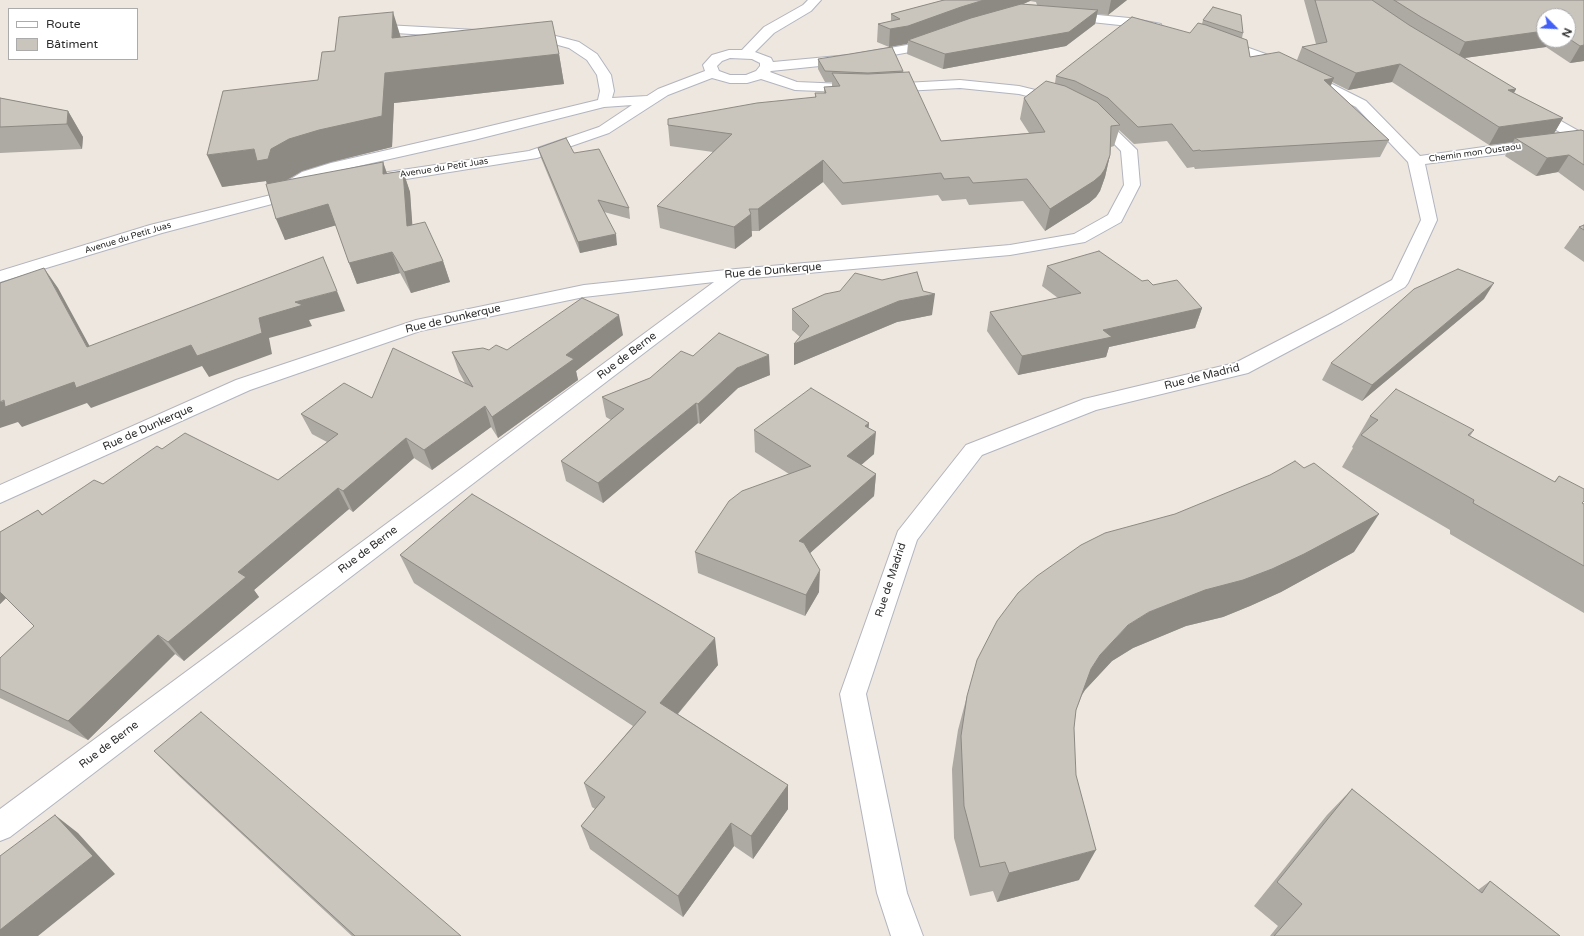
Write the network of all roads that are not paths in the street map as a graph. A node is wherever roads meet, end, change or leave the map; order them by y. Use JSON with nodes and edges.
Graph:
{"nodes":[{"id":1,"x":815,"y":0,"type":"edge"},
{"id":2,"x":1048,"y":14,"type":"edge"},
{"id":3,"x":367,"y":28,"type":"edge"},
{"id":4,"x":1174,"y":30,"type":"edge"},
{"id":5,"x":951,"y":33,"type":"edge"},
{"id":6,"x":489,"y":34,"type":"edge"},
{"id":7,"x":511,"y":36,"type":"edge"},
{"id":8,"x":1205,"y":36,"type":"edge"},
{"id":9,"x":746,"y":54,"type":"junction"},
{"id":10,"x":764,"y":71,"type":"junction"},
{"id":11,"x":713,"y":72,"type":"junction"},
{"id":12,"x":651,"y":100,"type":"junction"},
{"id":13,"x":604,"y":103,"type":"junction"},
{"id":14,"x":1521,"y":104,"type":"edge"},
{"id":15,"x":1583,"y":140,"type":"edge"},
{"id":16,"x":1416,"y":161,"type":"junction"},
{"id":17,"x":361,"y":182,"type":"edge"},
{"id":18,"x":314,"y":190,"type":"edge"},
{"id":19,"x":291,"y":195,"type":"junction"},
{"id":20,"x":736,"y":274,"type":"junction"},
{"id":21,"x":0,"y":277,"type":"edge"},
{"id":22,"x":0,"y":495,"type":"edge"},
{"id":23,"x":0,"y":827,"type":"edge"},
{"id":24,"x":907,"y":936,"type":"edge"}],
"edges":[{"from":1,"to":9,"type":"street"},
{"from":2,"to":4,"type":"street"},
{"from":3,"to":6,"type":"street"},
{"from":5,"to":10,"type":"street"},
{"from":7,"to":13,"type":"street"},
{"from":8,"to":16,"type":"street"},
{"from":9,"to":10,"type":"street"},
{"from":9,"to":11,"type":"street"},
{"from":10,"to":11,"type":"street"},
{"from":10,"to":20,"type":"street","name":"Rue de Dunkerque"},
{"from":11,"to":12,"type":"street","name":"Avenue du Petit Juas"},
{"from":12,"to":13,"type":"street"},
{"from":12,"to":17,"type":"street","name":"Avenue du Petit Juas"},
{"from":13,"to":19,"type":"street"},
{"from":14,"to":15,"type":"street"},
{"from":15,"to":16,"type":"street","name":"Chemin mon Oustaou"},
{"from":16,"to":24,"type":"street","name":"Rue de Madrid"},
{"from":18,"to":19,"type":"street","name":"Avenue du Petit Juas"},
{"from":19,"to":21,"type":"street","name":"Avenue du Petit Juas"},
{"from":20,"to":22,"type":"street","name":"Rue de Dunkerque"},
{"from":20,"to":23,"type":"street","name":"Rue de Berne"}]}
